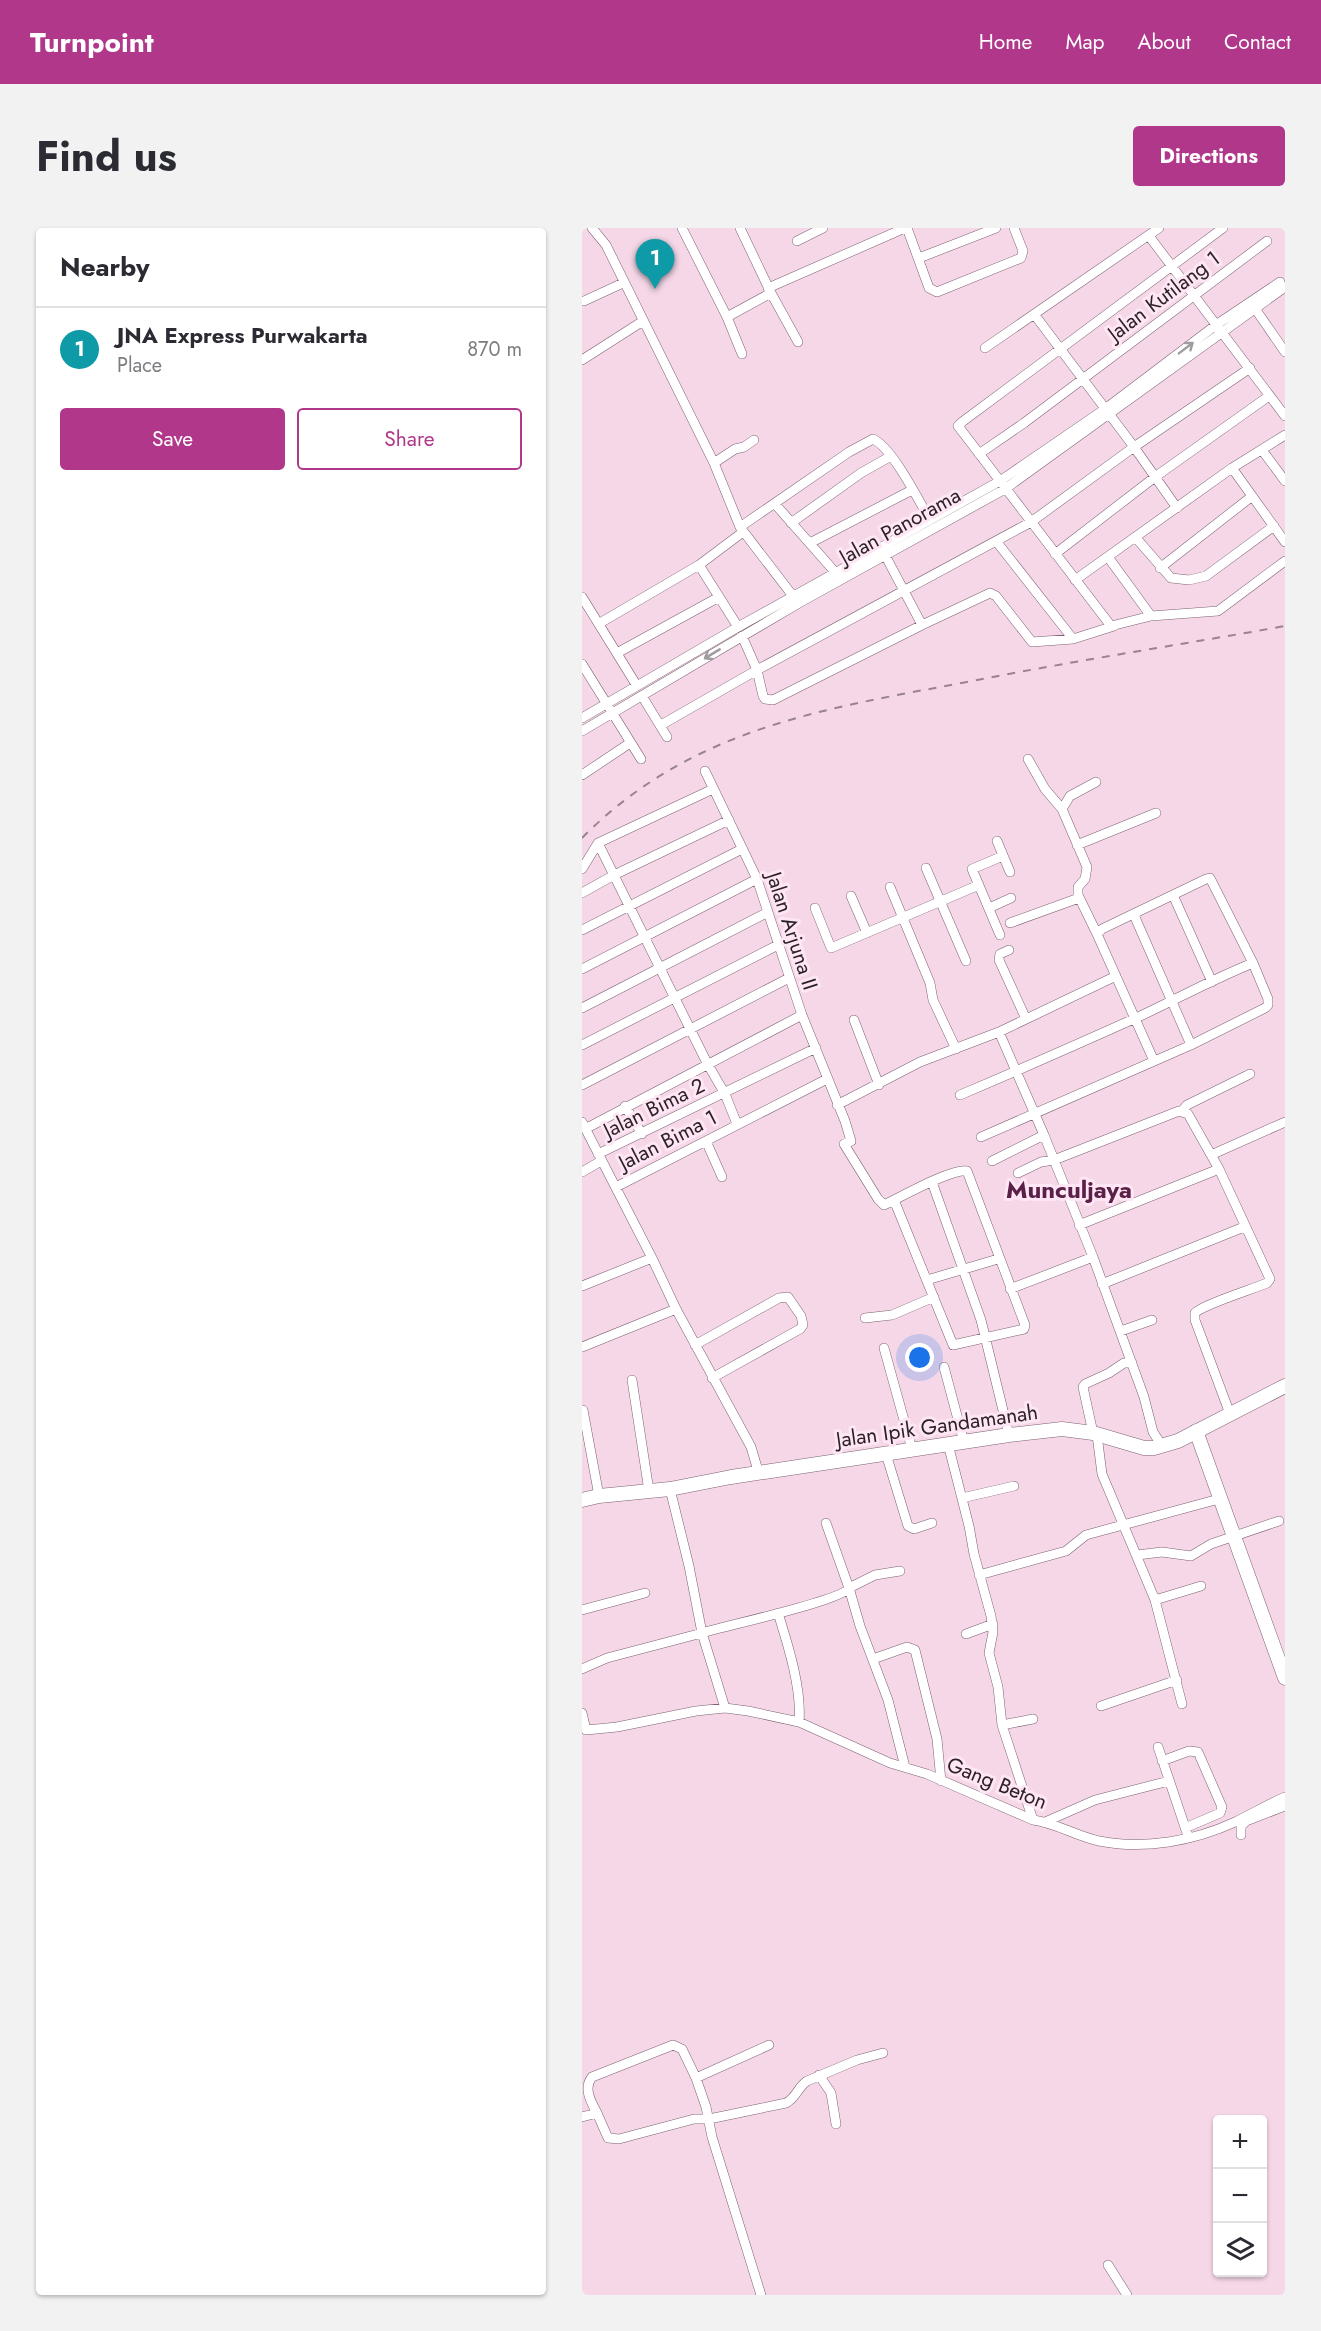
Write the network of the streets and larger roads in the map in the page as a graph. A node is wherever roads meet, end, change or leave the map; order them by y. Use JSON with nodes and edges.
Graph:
{"nodes":[{"id":1,"x":592,"y":228,"type":"edge"},
{"id":2,"x":682,"y":228,"type":"edge"},
{"id":3,"x":740,"y":228,"type":"edge"},
{"id":4,"x":906,"y":228,"type":"edge"},
{"id":5,"x":996,"y":228,"type":"edge"},
{"id":6,"x":1014,"y":228,"type":"edge"},
{"id":7,"x":1160,"y":228,"type":"edge"},
{"id":8,"x":1223,"y":228,"type":"edge"},
{"id":9,"x":817,"y":229,"type":"edge"},
{"id":10,"x":1149,"y":236,"type":"junction"},
{"id":11,"x":796,"y":241,"type":"dead end"},
{"id":12,"x":1267,"y":241,"type":"dead end"},
{"id":13,"x":919,"y":258,"type":"junction"},
{"id":14,"x":1173,"y":267,"type":"junction"},
{"id":15,"x":623,"y":283,"type":"junction"},
{"id":16,"x":1282,"y":285,"type":"edge"},
{"id":17,"x":770,"y":290,"type":"junction"},
{"id":18,"x":1194,"y":296,"type":"junction"},
{"id":19,"x":584,"y":301,"type":"dead end"},
{"id":20,"x":1256,"y":310,"type":"junction"},
{"id":21,"x":1034,"y":314,"type":"junction"},
{"id":22,"x":727,"y":317,"type":"junction"},
{"id":23,"x":643,"y":321,"type":"junction"},
{"id":24,"x":1216,"y":325,"type":"junction"},
{"id":25,"x":1223,"y":333,"type":"junction"},
{"id":26,"x":1281,"y":338,"type":"edge"},
{"id":27,"x":798,"y":342,"type":"dead end"},
{"id":28,"x":985,"y":348,"type":"dead end"},
{"id":29,"x":1060,"y":349,"type":"junction"},
{"id":30,"x":1285,"y":352,"type":"edge"},
{"id":31,"x":742,"y":354,"type":"dead end"},
{"id":32,"x":582,"y":360,"type":"edge"},
{"id":33,"x":1250,"y":368,"type":"junction"},
{"id":34,"x":1083,"y":379,"type":"junction"},
{"id":35,"x":1269,"y":396,"type":"junction"},
{"id":36,"x":1107,"y":412,"type":"junction"},
{"id":37,"x":1285,"y":416,"type":"edge"},
{"id":38,"x":1285,"y":435,"type":"edge"},
{"id":39,"x":754,"y":440,"type":"dead end"},
{"id":40,"x":1134,"y":447,"type":"junction"},
{"id":41,"x":1262,"y":450,"type":"junction"},
{"id":42,"x":979,"y":454,"type":"junction"},
{"id":43,"x":891,"y":456,"type":"junction"},
{"id":44,"x":714,"y":463,"type":"junction"},
{"id":45,"x":1232,"y":468,"type":"junction"},
{"id":46,"x":1155,"y":477,"type":"junction"},
{"id":47,"x":1285,"y":481,"type":"edge"},
{"id":48,"x":1003,"y":485,"type":"junction"},
{"id":49,"x":912,"y":490,"type":"junction"},
{"id":50,"x":1251,"y":497,"type":"junction"},
{"id":51,"x":775,"y":504,"type":"junction"},
{"id":52,"x":1177,"y":508,"type":"junction"},
{"id":53,"x":930,"y":520,"type":"junction"},
{"id":54,"x":1031,"y":522,"type":"junction"},
{"id":55,"x":790,"y":523,"type":"junction"},
{"id":56,"x":1274,"y":526,"type":"junction"},
{"id":57,"x":742,"y":530,"type":"junction"},
{"id":58,"x":1136,"y":538,"type":"junction"},
{"id":59,"x":996,"y":541,"type":"junction"},
{"id":60,"x":1285,"y":542,"type":"edge"},
{"id":61,"x":810,"y":543,"type":"junction"},
{"id":62,"x":1055,"y":554,"type":"junction"},
{"id":63,"x":885,"y":555,"type":"junction"},
{"id":64,"x":1108,"y":556,"type":"junction"},
{"id":65,"x":1285,"y":561,"type":"edge"},
{"id":66,"x":699,"y":565,"type":"junction"},
{"id":67,"x":1160,"y":568,"type":"junction"},
{"id":68,"x":835,"y":572,"type":"junction"},
{"id":69,"x":1076,"y":579,"type":"junction"},
{"id":70,"x":905,"y":591,"type":"junction"},
{"id":71,"x":582,"y":597,"type":"edge"},
{"id":72,"x":719,"y":597,"type":"junction"},
{"id":73,"x":796,"y":600,"type":"junction"},
{"id":74,"x":1151,"y":616,"type":"junction"},
{"id":75,"x":600,"y":623,"type":"junction"},
{"id":76,"x":922,"y":625,"type":"junction"},
{"id":77,"x":1114,"y":626,"type":"junction"},
{"id":78,"x":740,"y":632,"type":"junction"},
{"id":79,"x":1073,"y":639,"type":"junction"},
{"id":80,"x":617,"y":653,"type":"junction"},
{"id":81,"x":583,"y":669,"type":"edge"},
{"id":82,"x":757,"y":670,"type":"junction"},
{"id":83,"x":638,"y":686,"type":"junction"},
{"id":84,"x":642,"y":696,"type":"junction"},
{"id":85,"x":606,"y":705,"type":"junction"},
{"id":86,"x":612,"y":714,"type":"junction"},
{"id":87,"x":582,"y":718,"type":"edge"},
{"id":88,"x":662,"y":725,"type":"junction"},
{"id":89,"x":582,"y":731,"type":"edge"},
{"id":90,"x":667,"y":737,"type":"dead end"},
{"id":91,"x":630,"y":743,"type":"junction"},
{"id":92,"x":641,"y":759,"type":"dead end"},
{"id":93,"x":1028,"y":759,"type":"dead end"},
{"id":94,"x":705,"y":771,"type":"dead end"},
{"id":95,"x":582,"y":775,"type":"edge"},
{"id":96,"x":1096,"y":782,"type":"dead end"},
{"id":97,"x":713,"y":789,"type":"junction"},
{"id":98,"x":1062,"y":809,"type":"junction"},
{"id":99,"x":1156,"y":813,"type":"dead end"},
{"id":100,"x":729,"y":820,"type":"junction"},
{"id":101,"x":997,"y":841,"type":"dead end"},
{"id":102,"x":598,"y":843,"type":"junction"},
{"id":103,"x":1077,"y":845,"type":"junction"},
{"id":104,"x":742,"y":849,"type":"junction"},
{"id":105,"x":1003,"y":856,"type":"junction"},
{"id":106,"x":926,"y":868,"type":"dead end"},
{"id":107,"x":582,"y":869,"type":"edge"},
{"id":108,"x":1010,"y":872,"type":"dead end"},
{"id":109,"x":614,"y":875,"type":"junction"},
{"id":110,"x":757,"y":879,"type":"junction"},
{"id":111,"x":979,"y":885,"type":"junction"},
{"id":112,"x":890,"y":888,"type":"dead end"},
{"id":113,"x":582,"y":893,"type":"edge"},
{"id":114,"x":851,"y":896,"type":"dead end"},
{"id":115,"x":1173,"y":896,"type":"junction"},
{"id":116,"x":1079,"y":897,"type":"junction"},
{"id":117,"x":1011,"y":898,"type":"dead end"},
{"id":118,"x":940,"y":901,"type":"junction"},
{"id":119,"x":630,"y":907,"type":"junction"},
{"id":120,"x":815,"y":908,"type":"dead end"},
{"id":121,"x":989,"y":908,"type":"junction"},
{"id":122,"x":768,"y":912,"type":"junction"},
{"id":123,"x":1134,"y":915,"type":"junction"},
{"id":124,"x":902,"y":918,"type":"junction"},
{"id":125,"x":1010,"y":923,"type":"dead end"},
{"id":126,"x":582,"y":930,"type":"edge"},
{"id":127,"x":867,"y":933,"type":"junction"},
{"id":128,"x":1097,"y":934,"type":"junction"},
{"id":129,"x":1000,"y":935,"type":"dead end"},
{"id":130,"x":645,"y":937,"type":"junction"},
{"id":131,"x":778,"y":945,"type":"junction"},
{"id":132,"x":1009,"y":950,"type":"dead end"},
{"id":133,"x":966,"y":961,"type":"dead end"},
{"id":134,"x":1253,"y":963,"type":"junction"},
{"id":135,"x":661,"y":968,"type":"junction"},
{"id":136,"x":582,"y":969,"type":"edge"},
{"id":137,"x":1116,"y":976,"type":"junction"},
{"id":138,"x":789,"y":978,"type":"junction"},
{"id":139,"x":1212,"y":982,"type":"junction"},
{"id":140,"x":675,"y":997,"type":"junction"},
{"id":141,"x":1172,"y":1001,"type":"junction"},
{"id":142,"x":582,"y":1008,"type":"edge"},
{"id":143,"x":802,"y":1016,"type":"junction"},
{"id":144,"x":1136,"y":1018,"type":"junction"},
{"id":145,"x":1026,"y":1019,"type":"junction"},
{"id":146,"x":854,"y":1020,"type":"dead end"},
{"id":147,"x":690,"y":1029,"type":"junction"},
{"id":148,"x":999,"y":1032,"type":"junction"},
{"id":149,"x":582,"y":1045,"type":"edge"},
{"id":150,"x":1191,"y":1045,"type":"junction"},
{"id":151,"x":816,"y":1048,"type":"junction"},
{"id":152,"x":956,"y":1049,"type":"junction"},
{"id":153,"x":1154,"y":1060,"type":"junction"},
{"id":154,"x":707,"y":1063,"type":"junction"},
{"id":155,"x":1015,"y":1071,"type":"junction"},
{"id":156,"x":1250,"y":1074,"type":"dead end"},
{"id":157,"x":827,"y":1079,"type":"junction"},
{"id":158,"x":582,"y":1085,"type":"edge"},
{"id":159,"x":879,"y":1085,"type":"junction"},
{"id":160,"x":724,"y":1094,"type":"junction"},
{"id":161,"x":960,"y":1095,"type":"dead end"},
{"id":162,"x":837,"y":1105,"type":"junction"},
{"id":163,"x":625,"y":1106,"type":"junction"},
{"id":164,"x":1182,"y":1111,"type":"junction"},
{"id":165,"x":1035,"y":1114,"type":"junction"},
{"id":166,"x":1285,"y":1122,"type":"edge"},
{"id":167,"x":737,"y":1124,"type":"junction"},
{"id":168,"x":584,"y":1125,"type":"edge"},
{"id":169,"x":642,"y":1134,"type":"junction"},
{"id":170,"x":1044,"y":1135,"type":"junction"},
{"id":171,"x":981,"y":1137,"type":"dead end"},
{"id":172,"x":706,"y":1141,"type":"junction"},
{"id":173,"x":1211,"y":1155,"type":"junction"},
{"id":174,"x":600,"y":1158,"type":"junction"},
{"id":175,"x":1054,"y":1160,"type":"junction"},
{"id":176,"x":992,"y":1161,"type":"dead end"},
{"id":177,"x":1219,"y":1169,"type":"junction"},
{"id":178,"x":582,"y":1172,"type":"edge"},
{"id":179,"x":1018,"y":1173,"type":"dead end"},
{"id":180,"x":722,"y":1177,"type":"dead end"},
{"id":181,"x":932,"y":1182,"type":"junction"},
{"id":182,"x":616,"y":1187,"type":"junction"},
{"id":183,"x":894,"y":1200,"type":"junction"},
{"id":184,"x":1079,"y":1224,"type":"junction"},
{"id":185,"x":1244,"y":1227,"type":"junction"},
{"id":186,"x":1093,"y":1257,"type":"junction"},
{"id":187,"x":652,"y":1258,"type":"junction"},
{"id":188,"x":998,"y":1259,"type":"junction"},
{"id":189,"x":964,"y":1268,"type":"junction"},
{"id":190,"x":927,"y":1280,"type":"junction"},
{"id":191,"x":1102,"y":1284,"type":"junction"},
{"id":192,"x":582,"y":1286,"type":"edge"},
{"id":193,"x":1010,"y":1289,"type":"junction"},
{"id":194,"x":934,"y":1297,"type":"junction"},
{"id":195,"x":676,"y":1309,"type":"junction"},
{"id":196,"x":864,"y":1318,"type":"dead end"},
{"id":197,"x":1152,"y":1320,"type":"dead end"},
{"id":198,"x":1121,"y":1331,"type":"junction"},
{"id":199,"x":986,"y":1337,"type":"junction"},
{"id":200,"x":695,"y":1345,"type":"junction"},
{"id":201,"x":582,"y":1347,"type":"edge"},
{"id":202,"x":884,"y":1348,"type":"dead end"},
{"id":203,"x":1132,"y":1363,"type":"junction"},
{"id":204,"x":944,"y":1367,"type":"dead end"},
{"id":205,"x":712,"y":1378,"type":"junction"},
{"id":206,"x":632,"y":1380,"type":"dead end"},
{"id":207,"x":1285,"y":1386,"type":"edge"},
{"id":208,"x":583,"y":1410,"type":"edge"},
{"id":209,"x":1230,"y":1414,"type":"junction"},
{"id":210,"x":1196,"y":1431,"type":"junction"},
{"id":211,"x":1095,"y":1434,"type":"junction"},
{"id":212,"x":1009,"y":1435,"type":"junction"},
{"id":213,"x":964,"y":1442,"type":"junction"},
{"id":214,"x":948,"y":1444,"type":"junction"},
{"id":215,"x":1162,"y":1446,"type":"junction"},
{"id":216,"x":912,"y":1449,"type":"junction"},
{"id":217,"x":886,"y":1454,"type":"junction"},
{"id":218,"x":759,"y":1474,"type":"junction"},
{"id":219,"x":1014,"y":1486,"type":"dead end"},
{"id":220,"x":670,"y":1489,"type":"junction"},
{"id":221,"x":649,"y":1491,"type":"junction"},
{"id":222,"x":598,"y":1496,"type":"junction"},
{"id":223,"x":962,"y":1498,"type":"junction"},
{"id":224,"x":1219,"y":1499,"type":"junction"},
{"id":225,"x":582,"y":1500,"type":"edge"},
{"id":226,"x":1279,"y":1521,"type":"dead end"},
{"id":227,"x":826,"y":1523,"type":"dead end"},
{"id":228,"x":932,"y":1524,"type":"dead end"},
{"id":229,"x":1123,"y":1524,"type":"junction"},
{"id":230,"x":1233,"y":1536,"type":"junction"},
{"id":231,"x":1137,"y":1555,"type":"junction"},
{"id":232,"x":900,"y":1571,"type":"dead end"},
{"id":233,"x":980,"y":1575,"type":"junction"},
{"id":234,"x":1201,"y":1586,"type":"dead end"},
{"id":235,"x":849,"y":1588,"type":"junction"},
{"id":236,"x":645,"y":1593,"type":"dead end"},
{"id":237,"x":1155,"y":1600,"type":"junction"},
{"id":238,"x":582,"y":1610,"type":"edge"},
{"id":239,"x":778,"y":1613,"type":"junction"},
{"id":240,"x":993,"y":1624,"type":"junction"},
{"id":241,"x":702,"y":1633,"type":"junction"},
{"id":242,"x":966,"y":1634,"type":"dead end"},
{"id":243,"x":1279,"y":1642,"type":"edge"},
{"id":244,"x":873,"y":1659,"type":"junction"},
{"id":245,"x":582,"y":1669,"type":"edge"},
{"id":246,"x":1285,"y":1678,"type":"edge"},
{"id":247,"x":1177,"y":1680,"type":"junction"},
{"id":248,"x":1182,"y":1704,"type":"dead end"},
{"id":249,"x":1101,"y":1706,"type":"dead end"},
{"id":250,"x":725,"y":1708,"type":"junction"},
{"id":251,"x":582,"y":1713,"type":"edge"},
{"id":252,"x":1033,"y":1719,"type":"dead end"},
{"id":253,"x":799,"y":1722,"type":"junction"},
{"id":254,"x":1002,"y":1725,"type":"junction"},
{"id":255,"x":584,"y":1730,"type":"edge"},
{"id":256,"x":1158,"y":1747,"type":"dead end"},
{"id":257,"x":1162,"y":1761,"type":"junction"},
{"id":258,"x":905,"y":1767,"type":"junction"},
{"id":259,"x":941,"y":1781,"type":"junction"},
{"id":260,"x":1169,"y":1781,"type":"junction"},
{"id":261,"x":1285,"y":1797,"type":"edge"},
{"id":262,"x":1285,"y":1806,"type":"edge"},
{"id":263,"x":1033,"y":1820,"type":"junction"},
{"id":264,"x":1045,"y":1822,"type":"junction"},
{"id":265,"x":1187,"y":1833,"type":"junction"},
{"id":266,"x":1241,"y":1835,"type":"dead end"},
{"id":267,"x":769,"y":2045,"type":"dead end"},
{"id":268,"x":883,"y":2053,"type":"dead end"},
{"id":269,"x":819,"y":2075,"type":"junction"},
{"id":270,"x":696,"y":2078,"type":"junction"},
{"id":271,"x":597,"y":2113,"type":"junction"},
{"id":272,"x":582,"y":2117,"type":"edge"},
{"id":273,"x":709,"y":2119,"type":"junction"},
{"id":274,"x":836,"y":2124,"type":"dead end"},
{"id":275,"x":1108,"y":2265,"type":"dead end"},
{"id":276,"x":761,"y":2295,"type":"edge"},
{"id":277,"x":1127,"y":2295,"type":"edge"}],
"edges":[{"from":1,"to":15,"type":"street"},
{"from":2,"to":22,"type":"street"},
{"from":3,"to":17,"type":"street"},
{"from":4,"to":13,"type":"street"},
{"from":4,"to":17,"type":"street"},
{"from":5,"to":13,"type":"street"},
{"from":6,"to":13,"type":"street"},
{"from":7,"to":10,"type":"street"},
{"from":8,"to":14,"type":"street"},
{"from":9,"to":11,"type":"street"},
{"from":10,"to":14,"type":"street"},
{"from":10,"to":21,"type":"street"},
{"from":12,"to":18,"type":"street","name":"Jalan Kutilang 1"},
{"from":14,"to":18,"type":"street"},
{"from":14,"to":29,"type":"street"},
{"from":15,"to":19,"type":"street"},
{"from":15,"to":23,"type":"street"},
{"from":16,"to":20,"type":"street","name":"Jalan Panorama"},
{"from":16,"to":24,"type":"street"},
{"from":17,"to":22,"type":"street"},
{"from":17,"to":27,"type":"street"},
{"from":18,"to":24,"type":"street"},
{"from":18,"to":34,"type":"street","name":"Jalan Kutilang 1"},
{"from":20,"to":25,"type":"street","name":"Jalan Panorama"},
{"from":20,"to":26,"type":"street"},
{"from":21,"to":28,"type":"street"},
{"from":21,"to":29,"type":"street"},
{"from":22,"to":31,"type":"street"},
{"from":23,"to":32,"type":"street"},
{"from":23,"to":44,"type":"street"},
{"from":24,"to":25,"type":"street"},
{"from":36,"to":24,"type":"street","one_way":true},
{"from":25,"to":33,"type":"street"},
{"from":25,"to":36,"type":"street","name":"Jalan Panorama"},
{"from":26,"to":30,"type":"street"},
{"from":29,"to":34,"type":"street"},
{"from":29,"to":42,"type":"street"},
{"from":33,"to":35,"type":"street"},
{"from":33,"to":40,"type":"street"},
{"from":34,"to":36,"type":"street"},
{"from":34,"to":42,"type":"street","name":"Jalan Kutilang 1"},
{"from":35,"to":37,"type":"street"},
{"from":35,"to":46,"type":"street"},
{"from":36,"to":40,"type":"street"},
{"from":36,"to":48,"type":"street","name":"Jalan Panorama"},
{"from":38,"to":41,"type":"street"},
{"from":39,"to":44,"type":"street"},
{"from":40,"to":46,"type":"street"},
{"from":40,"to":54,"type":"street"},
{"from":41,"to":45,"type":"street"},
{"from":41,"to":47,"type":"street"},
{"from":42,"to":48,"type":"street"},
{"from":43,"to":49,"type":"street"},
{"from":43,"to":51,"type":"street"},
{"from":43,"to":55,"type":"street"},
{"from":44,"to":57,"type":"street"},
{"from":45,"to":50,"type":"street"},
{"from":45,"to":52,"type":"street"},
{"from":46,"to":52,"type":"street"},
{"from":46,"to":62,"type":"street"},
{"from":48,"to":53,"type":"street"},
{"from":48,"to":54,"type":"street"},
{"from":48,"to":63,"type":"street","name":"Jalan Panorama"},
{"from":49,"to":53,"type":"street"},
{"from":49,"to":61,"type":"street"},
{"from":50,"to":56,"type":"street"},
{"from":50,"to":67,"type":"street"},
{"from":51,"to":55,"type":"street"},
{"from":51,"to":57,"type":"street"},
{"from":52,"to":58,"type":"street"},
{"from":53,"to":68,"type":"street"},
{"from":54,"to":59,"type":"street"},
{"from":54,"to":62,"type":"street"},
{"from":55,"to":61,"type":"street"},
{"from":56,"to":60,"type":"street"},
{"from":56,"to":67,"type":"street"},
{"from":57,"to":66,"type":"street"},
{"from":57,"to":73,"type":"street"},
{"from":58,"to":64,"type":"street"},
{"from":58,"to":67,"type":"street"},
{"from":59,"to":70,"type":"street"},
{"from":59,"to":79,"type":"street"},
{"from":61,"to":68,"type":"street"},
{"from":62,"to":69,"type":"street"},
{"from":63,"to":70,"type":"street"},
{"from":63,"to":73,"type":"street","name":"Jalan Panorama"},
{"from":64,"to":69,"type":"street"},
{"from":64,"to":74,"type":"street"},
{"from":65,"to":74,"type":"street"},
{"from":66,"to":72,"type":"street"},
{"from":66,"to":75,"type":"street"},
{"from":68,"to":73,"type":"street"},
{"from":69,"to":77,"type":"street"},
{"from":70,"to":76,"type":"street"},
{"from":70,"to":82,"type":"street"},
{"from":71,"to":75,"type":"street"},
{"from":72,"to":78,"type":"street"},
{"from":72,"to":80,"type":"street"},
{"from":73,"to":78,"type":"street","name":"Jalan Panorama"},
{"from":74,"to":77,"type":"street"},
{"from":75,"to":80,"type":"street"},
{"from":76,"to":79,"type":"street"},
{"from":76,"to":82,"type":"street"},
{"from":77,"to":79,"type":"street"},
{"from":78,"to":82,"type":"street"},
{"from":78,"to":83,"type":"street"},
{"from":78,"to":84,"type":"street","name":"Jalan Panorama","one_way":true},
{"from":80,"to":83,"type":"street"},
{"from":81,"to":85,"type":"street"},
{"from":82,"to":88,"type":"street"},
{"from":83,"to":85,"type":"street"},
{"from":84,"to":86,"type":"street","name":"Jalan Panorama"},
{"from":84,"to":88,"type":"street"},
{"from":85,"to":86,"type":"street"},
{"from":85,"to":87,"type":"street"},
{"from":86,"to":89,"type":"street","name":"Jalan Panorama"},
{"from":86,"to":91,"type":"street"},
{"from":88,"to":90,"type":"street"},
{"from":91,"to":92,"type":"street"},
{"from":91,"to":95,"type":"street"},
{"from":93,"to":98,"type":"street"},
{"from":94,"to":97,"type":"street","name":"Jalan Arjuna II"},
{"from":96,"to":98,"type":"street"},
{"from":97,"to":100,"type":"street","name":"Jalan Arjuna II"},
{"from":97,"to":102,"type":"street"},
{"from":98,"to":103,"type":"street"},
{"from":99,"to":103,"type":"street"},
{"from":100,"to":104,"type":"street","name":"Jalan Arjuna II"},
{"from":100,"to":109,"type":"street"},
{"from":101,"to":105,"type":"street"},
{"from":102,"to":107,"type":"street"},
{"from":102,"to":109,"type":"street"},
{"from":103,"to":116,"type":"street"},
{"from":104,"to":110,"type":"street","name":"Jalan Arjuna II"},
{"from":104,"to":119,"type":"street"},
{"from":105,"to":108,"type":"street"},
{"from":105,"to":111,"type":"street"},
{"from":106,"to":118,"type":"street"},
{"from":109,"to":113,"type":"street"},
{"from":109,"to":119,"type":"street"},
{"from":110,"to":122,"type":"street","name":"Jalan Arjuna II"},
{"from":110,"to":130,"type":"street"},
{"from":111,"to":118,"type":"street"},
{"from":111,"to":121,"type":"street"},
{"from":112,"to":124,"type":"street"},
{"from":114,"to":127,"type":"street"},
{"from":115,"to":123,"type":"street"},
{"from":115,"to":134,"type":"street"},
{"from":115,"to":139,"type":"street"},
{"from":116,"to":125,"type":"street"},
{"from":116,"to":128,"type":"street"},
{"from":117,"to":121,"type":"street"},
{"from":118,"to":124,"type":"street"},
{"from":118,"to":133,"type":"street"},
{"from":119,"to":126,"type":"street"},
{"from":119,"to":130,"type":"street"},
{"from":120,"to":127,"type":"street"},
{"from":121,"to":129,"type":"street"},
{"from":122,"to":131,"type":"street","name":"Jalan Arjuna II"},
{"from":122,"to":135,"type":"street"},
{"from":123,"to":128,"type":"street"},
{"from":123,"to":141,"type":"street"},
{"from":124,"to":127,"type":"street"},
{"from":124,"to":152,"type":"street"},
{"from":128,"to":137,"type":"street"},
{"from":130,"to":135,"type":"street"},
{"from":130,"to":136,"type":"street"},
{"from":131,"to":138,"type":"street","name":"Jalan Arjuna II"},
{"from":131,"to":140,"type":"street"},
{"from":132,"to":145,"type":"street"},
{"from":134,"to":139,"type":"street"},
{"from":134,"to":150,"type":"street"},
{"from":135,"to":140,"type":"street"},
{"from":135,"to":142,"type":"street"},
{"from":137,"to":144,"type":"street"},
{"from":137,"to":145,"type":"street"},
{"from":138,"to":143,"type":"street","name":"Jalan Arjuna II"},
{"from":138,"to":147,"type":"street"},
{"from":139,"to":141,"type":"street"},
{"from":140,"to":147,"type":"street"},
{"from":140,"to":149,"type":"street"},
{"from":141,"to":144,"type":"street"},
{"from":141,"to":150,"type":"street"},
{"from":143,"to":151,"type":"street","name":"Jalan Arjuna II"},
{"from":143,"to":154,"type":"street"},
{"from":144,"to":153,"type":"street"},
{"from":144,"to":155,"type":"street"},
{"from":145,"to":148,"type":"street"},
{"from":146,"to":159,"type":"street"},
{"from":147,"to":154,"type":"street"},
{"from":147,"to":158,"type":"street"},
{"from":148,"to":152,"type":"street"},
{"from":148,"to":155,"type":"street"},
{"from":150,"to":153,"type":"street"},
{"from":151,"to":157,"type":"street","name":"Jalan Arjuna II"},
{"from":151,"to":160,"type":"street","name":"Jalan Bima 2"},
{"from":152,"to":159,"type":"street"},
{"from":153,"to":165,"type":"street"},
{"from":154,"to":160,"type":"street"},
{"from":154,"to":163,"type":"street"},
{"from":155,"to":161,"type":"street"},
{"from":155,"to":165,"type":"street"},
{"from":156,"to":164,"type":"street"},
{"from":157,"to":162,"type":"street","name":"Jalan Arjuna II"},
{"from":157,"to":167,"type":"street","name":"Jalan Bima 1"},
{"from":159,"to":162,"type":"street"},
{"from":160,"to":167,"type":"street"},
{"from":160,"to":169,"type":"street","name":"Jalan Bima 2"},
{"from":162,"to":183,"type":"street","name":"Jalan Arjuna II"},
{"from":163,"to":168,"type":"street"},
{"from":163,"to":169,"type":"street"},
{"from":164,"to":173,"type":"street"},
{"from":164,"to":175,"type":"street"},
{"from":165,"to":170,"type":"street"},
{"from":165,"to":171,"type":"street"},
{"from":166,"to":173,"type":"street"},
{"from":167,"to":172,"type":"street","name":"Jalan Bima 1"},
{"from":168,"to":174,"type":"street"},
{"from":169,"to":174,"type":"street","name":"Jalan Bima 2"},
{"from":170,"to":175,"type":"street"},
{"from":170,"to":176,"type":"street"},
{"from":172,"to":180,"type":"street"},
{"from":172,"to":182,"type":"street","name":"Jalan Bima 1"},
{"from":173,"to":177,"type":"street"},
{"from":174,"to":178,"type":"street","name":"Jalan Bima 2"},
{"from":174,"to":182,"type":"street"},
{"from":175,"to":179,"type":"street"},
{"from":175,"to":184,"type":"street"},
{"from":177,"to":184,"type":"street"},
{"from":177,"to":185,"type":"street"},
{"from":181,"to":183,"type":"street"},
{"from":181,"to":188,"type":"street"},
{"from":181,"to":189,"type":"street"},
{"from":182,"to":187,"type":"street"},
{"from":183,"to":190,"type":"street"},
{"from":184,"to":186,"type":"street"},
{"from":185,"to":191,"type":"street"},
{"from":185,"to":209,"type":"street"},
{"from":186,"to":191,"type":"street"},
{"from":186,"to":193,"type":"street"},
{"from":187,"to":192,"type":"street"},
{"from":187,"to":195,"type":"street"},
{"from":188,"to":189,"type":"street"},
{"from":188,"to":193,"type":"street"},
{"from":189,"to":190,"type":"street"},
{"from":189,"to":199,"type":"street"},
{"from":190,"to":194,"type":"street"},
{"from":191,"to":198,"type":"street"},
{"from":193,"to":199,"type":"street"},
{"from":194,"to":196,"type":"street"},
{"from":194,"to":199,"type":"street"},
{"from":195,"to":200,"type":"street"},
{"from":195,"to":201,"type":"street"},
{"from":197,"to":198,"type":"street"},
{"from":198,"to":203,"type":"street"},
{"from":199,"to":212,"type":"street"},
{"from":200,"to":205,"type":"street"},
{"from":200,"to":205,"type":"street"},
{"from":202,"to":216,"type":"street"},
{"from":203,"to":211,"type":"street"},
{"from":203,"to":215,"type":"street"},
{"from":204,"to":213,"type":"street"},
{"from":205,"to":218,"type":"street"},
{"from":206,"to":221,"type":"street"},
{"from":207,"to":209,"type":"street","name":"Jalan Ipik Gandamanah"},
{"from":208,"to":222,"type":"street"},
{"from":209,"to":210,"type":"street","name":"Jalan Ipik Gandamanah"},
{"from":210,"to":215,"type":"street","name":"Jalan Ipik Gandamanah"},
{"from":210,"to":224,"type":"street"},
{"from":211,"to":212,"type":"street","name":"Jalan Ipik Gandamanah"},
{"from":211,"to":215,"type":"street","name":"Jalan Ipik Gandamanah"},
{"from":211,"to":229,"type":"street"},
{"from":212,"to":213,"type":"street","name":"Jalan Ipik Gandamanah"},
{"from":213,"to":214,"type":"street","name":"Jalan Ipik Gandamanah"},
{"from":214,"to":216,"type":"street","name":"Jalan Ipik Gandamanah"},
{"from":214,"to":223,"type":"street"},
{"from":216,"to":217,"type":"street","name":"Jalan Ipik Gandamanah"},
{"from":217,"to":218,"type":"street","name":"Jalan Ipik Gandamanah"},
{"from":217,"to":228,"type":"street"},
{"from":218,"to":220,"type":"street","name":"Jalan Ipik Gandamanah"},
{"from":219,"to":223,"type":"street"},
{"from":220,"to":221,"type":"street","name":"Jalan Ipik Gandamanah"},
{"from":220,"to":241,"type":"street"},
{"from":221,"to":222,"type":"street","name":"Jalan Ipik Gandamanah"},
{"from":222,"to":225,"type":"street","name":"Jalan Ipik Gandamanah"},
{"from":223,"to":233,"type":"street"},
{"from":224,"to":229,"type":"street"},
{"from":224,"to":230,"type":"street"},
{"from":226,"to":230,"type":"street"},
{"from":227,"to":235,"type":"street"},
{"from":229,"to":231,"type":"street"},
{"from":229,"to":233,"type":"street"},
{"from":230,"to":231,"type":"street"},
{"from":230,"to":243,"type":"street"},
{"from":231,"to":237,"type":"street"},
{"from":232,"to":235,"type":"street"},
{"from":233,"to":240,"type":"street"},
{"from":234,"to":237,"type":"street"},
{"from":235,"to":239,"type":"street"},
{"from":235,"to":244,"type":"street"},
{"from":236,"to":238,"type":"street"},
{"from":237,"to":247,"type":"street"},
{"from":239,"to":241,"type":"street"},
{"from":239,"to":253,"type":"street"},
{"from":240,"to":242,"type":"street"},
{"from":240,"to":254,"type":"street"},
{"from":241,"to":245,"type":"street"},
{"from":241,"to":250,"type":"street"},
{"from":243,"to":246,"type":"street"},
{"from":244,"to":258,"type":"street"},
{"from":244,"to":259,"type":"street"},
{"from":247,"to":248,"type":"street"},
{"from":247,"to":249,"type":"street"},
{"from":250,"to":253,"type":"street","name":"Gang Beton"},
{"from":250,"to":255,"type":"street","name":"Gang Beton"},
{"from":251,"to":255,"type":"street"},
{"from":252,"to":254,"type":"street"},
{"from":253,"to":258,"type":"street","name":"Gang Beton"},
{"from":254,"to":263,"type":"street"},
{"from":256,"to":257,"type":"street"},
{"from":257,"to":260,"type":"street"},
{"from":257,"to":265,"type":"street"},
{"from":258,"to":259,"type":"street","name":"Gang Beton"},
{"from":259,"to":263,"type":"street","name":"Gang Beton"},
{"from":260,"to":264,"type":"street"},
{"from":260,"to":265,"type":"street"},
{"from":261,"to":265,"type":"street","name":"Gang Beton"},
{"from":262,"to":266,"type":"street"},
{"from":263,"to":264,"type":"street","name":"Gang Beton"},
{"from":264,"to":265,"type":"street","name":"Gang Beton"},
{"from":267,"to":270,"type":"street"},
{"from":268,"to":269,"type":"street"},
{"from":269,"to":273,"type":"street"},
{"from":269,"to":274,"type":"street"},
{"from":270,"to":271,"type":"street"},
{"from":270,"to":273,"type":"street"},
{"from":271,"to":272,"type":"street"},
{"from":271,"to":273,"type":"street"},
{"from":273,"to":276,"type":"street"},
{"from":275,"to":277,"type":"street"}]}
